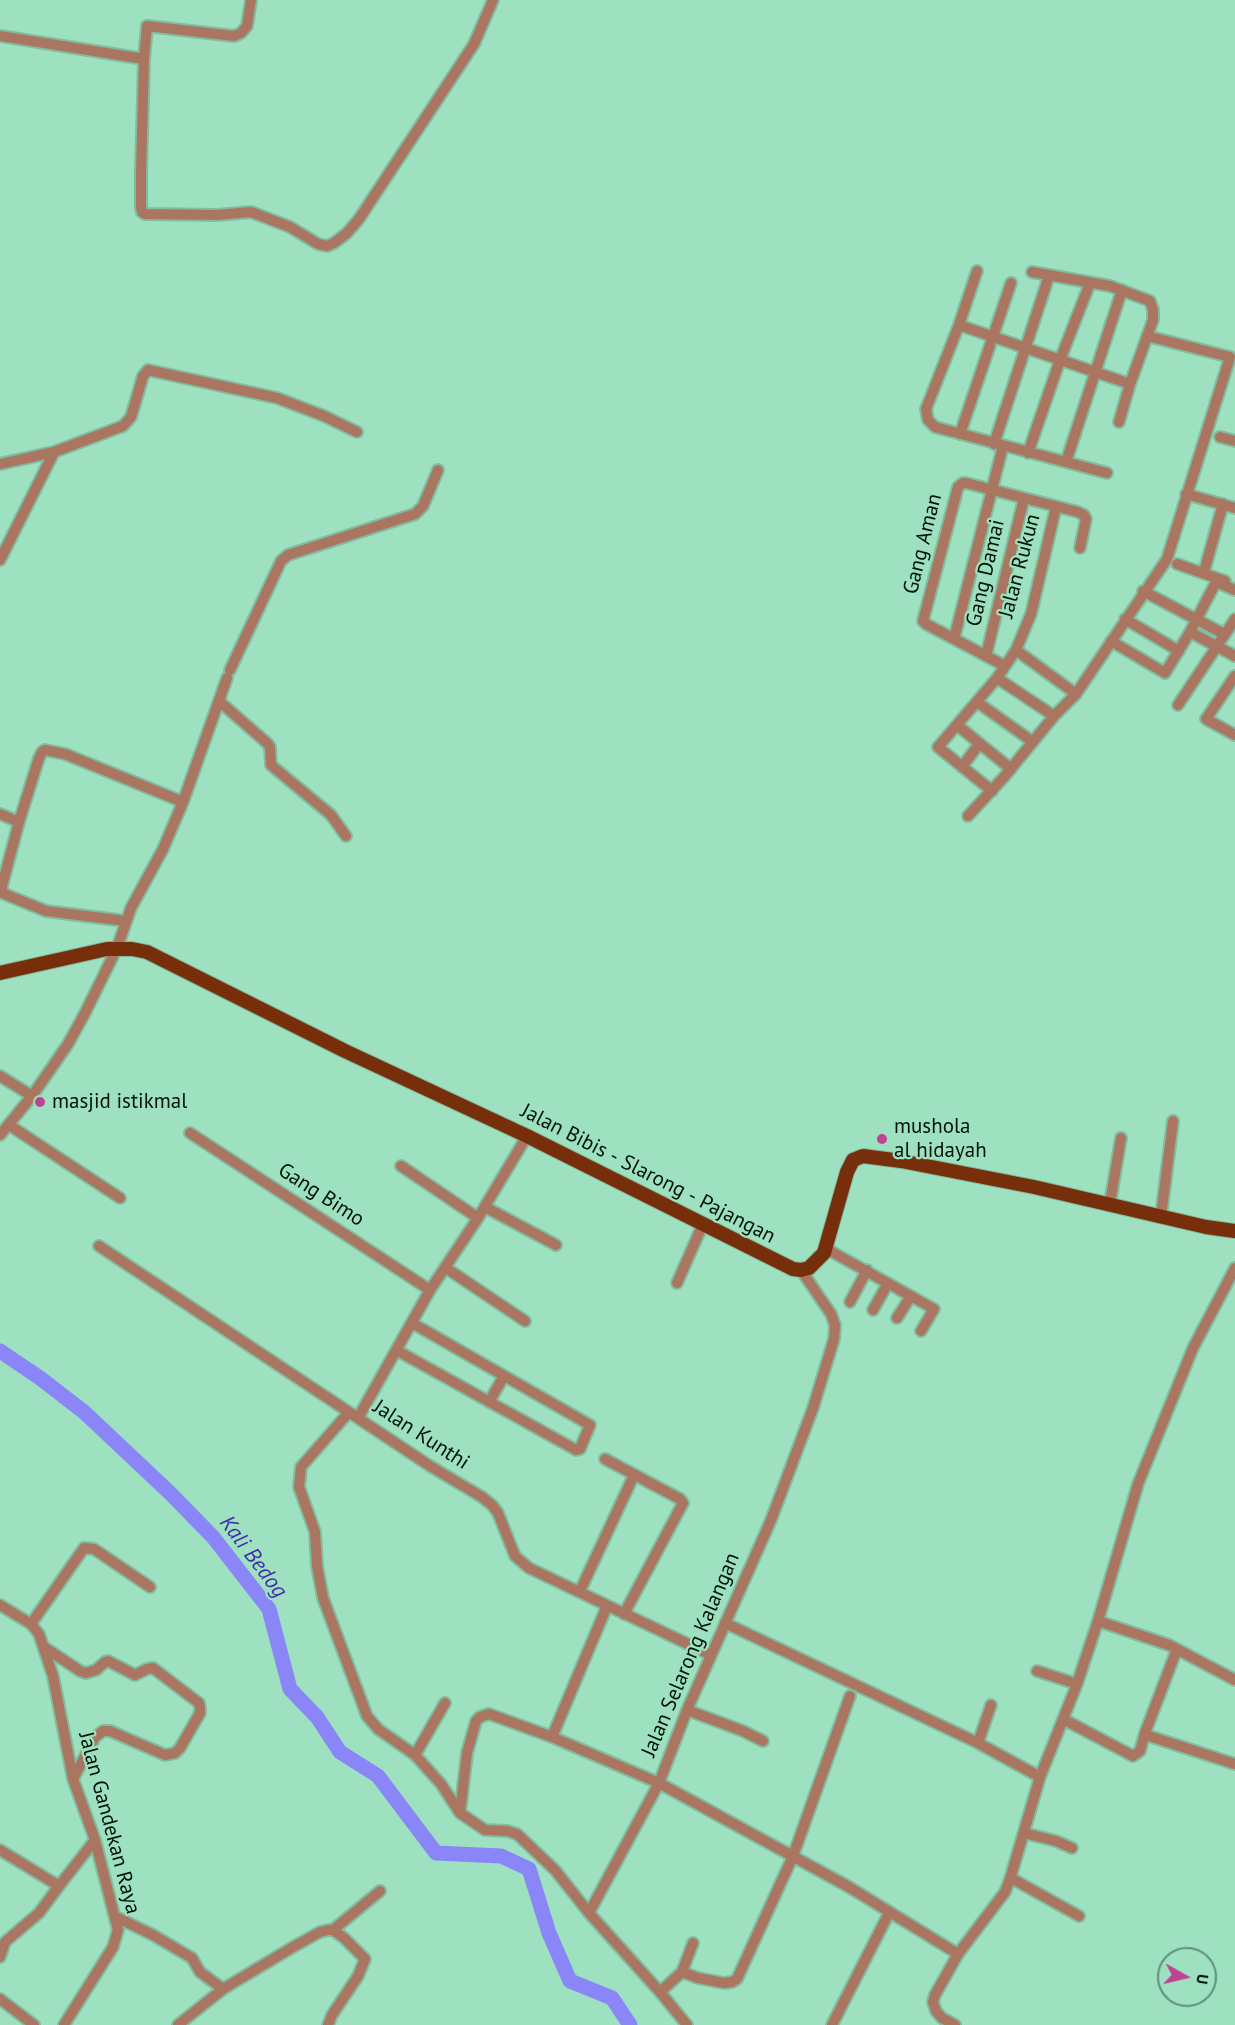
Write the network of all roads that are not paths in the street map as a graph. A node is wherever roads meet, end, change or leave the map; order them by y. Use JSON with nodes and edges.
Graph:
{"nodes":[{"id":1,"x":251,"y":0,"type":"edge"},
{"id":2,"x":493,"y":0,"type":"edge"},
{"id":3,"x":0,"y":36,"type":"edge"},
{"id":4,"x":144,"y":59,"type":"junction"},
{"id":5,"x":977,"y":271,"type":"dead end"},
{"id":6,"x":1032,"y":272,"type":"dead end"},
{"id":7,"x":1049,"y":276,"type":"junction"},
{"id":8,"x":1011,"y":283,"type":"dead end"},
{"id":9,"x":1089,"y":283,"type":"junction"},
{"id":10,"x":1122,"y":290,"type":"junction"},
{"id":11,"x":959,"y":325,"type":"junction"},
{"id":12,"x":1147,"y":336,"type":"junction"},
{"id":13,"x":994,"y":337,"type":"junction"},
{"id":14,"x":1027,"y":348,"type":"junction"},
{"id":15,"x":1233,"y":355,"type":"edge"},
{"id":16,"x":1060,"y":360,"type":"junction"},
{"id":17,"x":1094,"y":373,"type":"junction"},
{"id":18,"x":1130,"y":384,"type":"junction"},
{"id":19,"x":1119,"y":422,"type":"dead end"},
{"id":20,"x":357,"y":432,"type":"dead end"},
{"id":21,"x":960,"y":434,"type":"junction"},
{"id":22,"x":1220,"y":437,"type":"dead end"},
{"id":23,"x":1235,"y":441,"type":"edge"},
{"id":24,"x":998,"y":445,"type":"junction"},
{"id":25,"x":54,"y":452,"type":"junction"},
{"id":26,"x":1028,"y":453,"type":"junction"},
{"id":27,"x":1066,"y":462,"type":"junction"},
{"id":28,"x":0,"y":464,"type":"edge"},
{"id":29,"x":438,"y":470,"type":"dead end"},
{"id":30,"x":1107,"y":473,"type":"dead end"},
{"id":31,"x":991,"y":489,"type":"junction"},
{"id":32,"x":1186,"y":494,"type":"junction"},
{"id":33,"x":1024,"y":498,"type":"junction"},
{"id":34,"x":1223,"y":504,"type":"junction"},
{"id":35,"x":1056,"y":507,"type":"junction"},
{"id":36,"x":1235,"y":508,"type":"edge"},
{"id":37,"x":1080,"y":548,"type":"dead end"},
{"id":38,"x":0,"y":560,"type":"edge"},
{"id":39,"x":1177,"y":564,"type":"dead end"},
{"id":40,"x":1204,"y":572,"type":"junction"},
{"id":41,"x":1235,"y":587,"type":"edge"},
{"id":42,"x":1143,"y":591,"type":"junction"},
{"id":43,"x":1125,"y":619,"type":"junction"},
{"id":44,"x":1235,"y":619,"type":"edge"},
{"id":45,"x":1197,"y":620,"type":"junction"},
{"id":46,"x":1191,"y":632,"type":"junction"},
{"id":47,"x":1224,"y":634,"type":"junction"},
{"id":48,"x":954,"y":639,"type":"junction"},
{"id":49,"x":1111,"y":641,"type":"junction"},
{"id":50,"x":1217,"y":647,"type":"junction"},
{"id":51,"x":1016,"y":650,"type":"junction"},
{"id":52,"x":1179,"y":651,"type":"junction"},
{"id":53,"x":986,"y":656,"type":"junction"},
{"id":54,"x":1235,"y":656,"type":"edge"},
{"id":55,"x":1005,"y":666,"type":"junction"},
{"id":56,"x":1235,"y":676,"type":"edge"},
{"id":57,"x":998,"y":678,"type":"junction"},
{"id":58,"x":1076,"y":694,"type":"junction"},
{"id":59,"x":219,"y":701,"type":"junction"},
{"id":60,"x":977,"y":702,"type":"junction"},
{"id":61,"x":1178,"y":705,"type":"dead end"},
{"id":62,"x":1054,"y":716,"type":"junction"},
{"id":63,"x":957,"y":725,"type":"junction"},
{"id":64,"x":1234,"y":732,"type":"edge"},
{"id":65,"x":1033,"y":742,"type":"junction"},
{"id":66,"x":979,"y":744,"type":"junction"},
{"id":67,"x":962,"y":767,"type":"junction"},
{"id":68,"x":1011,"y":769,"type":"junction"},
{"id":69,"x":992,"y":790,"type":"junction"},
{"id":70,"x":183,"y":802,"type":"junction"},
{"id":71,"x":0,"y":814,"type":"edge"},
{"id":72,"x":968,"y":816,"type":"dead end"},
{"id":73,"x":19,"y":822,"type":"junction"},
{"id":74,"x":346,"y":836,"type":"dead end"},
{"id":75,"x":1,"y":891,"type":"edge"},
{"id":76,"x":126,"y":921,"type":"junction"},
{"id":77,"x":117,"y":948,"type":"junction"},
{"id":78,"x":0,"y":973,"type":"edge"},
{"id":79,"x":0,"y":1076,"type":"edge"},
{"id":80,"x":32,"y":1096,"type":"junction"},
{"id":81,"x":1173,"y":1121,"type":"dead end"},
{"id":82,"x":9,"y":1125,"type":"junction"},
{"id":83,"x":190,"y":1133,"type":"dead end"},
{"id":84,"x":0,"y":1135,"type":"edge"},
{"id":85,"x":527,"y":1136,"type":"junction"},
{"id":86,"x":1121,"y":1138,"type":"dead end"},
{"id":87,"x":401,"y":1166,"type":"dead end"},
{"id":88,"x":120,"y":1198,"type":"dead end"},
{"id":89,"x":1110,"y":1203,"type":"junction"},
{"id":90,"x":485,"y":1207,"type":"junction"},
{"id":91,"x":1161,"y":1216,"type":"junction"},
{"id":92,"x":478,"y":1218,"type":"junction"},
{"id":93,"x":703,"y":1224,"type":"junction"},
{"id":94,"x":1235,"y":1231,"type":"edge"},
{"id":95,"x":556,"y":1245,"type":"dead end"},
{"id":96,"x":99,"y":1246,"type":"dead end"},
{"id":97,"x":825,"y":1248,"type":"junction"},
{"id":98,"x":446,"y":1268,"type":"junction"},
{"id":99,"x":1235,"y":1268,"type":"edge"},
{"id":100,"x":801,"y":1270,"type":"junction"},
{"id":101,"x":867,"y":1270,"type":"junction"},
{"id":102,"x":677,"y":1282,"type":"dead end"},
{"id":103,"x":888,"y":1283,"type":"junction"},
{"id":104,"x":430,"y":1290,"type":"junction"},
{"id":105,"x":910,"y":1296,"type":"junction"},
{"id":106,"x":850,"y":1302,"type":"dead end"},
{"id":107,"x":873,"y":1310,"type":"dead end"},
{"id":108,"x":897,"y":1317,"type":"dead end"},
{"id":109,"x":525,"y":1321,"type":"dead end"},
{"id":110,"x":412,"y":1323,"type":"junction"},
{"id":111,"x":921,"y":1331,"type":"dead end"},
{"id":112,"x":396,"y":1350,"type":"junction"},
{"id":113,"x":504,"y":1376,"type":"junction"},
{"id":114,"x":489,"y":1402,"type":"junction"},
{"id":115,"x":354,"y":1415,"type":"junction"},
{"id":116,"x":605,"y":1459,"type":"dead end"},
{"id":117,"x":634,"y":1474,"type":"junction"},
{"id":118,"x":150,"y":1587,"type":"dead end"},
{"id":119,"x":580,"y":1591,"type":"junction"},
{"id":120,"x":0,"y":1605,"type":"edge"},
{"id":121,"x":608,"y":1606,"type":"junction"},
{"id":122,"x":624,"y":1614,"type":"junction"},
{"id":123,"x":1098,"y":1621,"type":"junction"},
{"id":124,"x":725,"y":1623,"type":"junction"},
{"id":125,"x":31,"y":1624,"type":"junction"},
{"id":126,"x":44,"y":1647,"type":"junction"},
{"id":127,"x":1177,"y":1649,"type":"junction"},
{"id":128,"x":711,"y":1655,"type":"junction"},
{"id":129,"x":1037,"y":1671,"type":"dead end"},
{"id":130,"x":1235,"y":1680,"type":"edge"},
{"id":131,"x":1077,"y":1684,"type":"junction"},
{"id":132,"x":850,"y":1696,"type":"dead end"},
{"id":133,"x":445,"y":1703,"type":"dead end"},
{"id":134,"x":991,"y":1705,"type":"dead end"},
{"id":135,"x":687,"y":1710,"type":"junction"},
{"id":136,"x":1063,"y":1719,"type":"junction"},
{"id":137,"x":1145,"y":1733,"type":"junction"},
{"id":138,"x":552,"y":1737,"type":"junction"},
{"id":139,"x":763,"y":1741,"type":"dead end"},
{"id":140,"x":978,"y":1743,"type":"junction"},
{"id":141,"x":415,"y":1755,"type":"junction"},
{"id":142,"x":1235,"y":1764,"type":"edge"},
{"id":143,"x":1040,"y":1777,"type":"junction"},
{"id":144,"x":73,"y":1779,"type":"junction"},
{"id":145,"x":659,"y":1783,"type":"junction"},
{"id":146,"x":460,"y":1813,"type":"junction"},
{"id":147,"x":1024,"y":1833,"type":"junction"},
{"id":148,"x":95,"y":1840,"type":"junction"},
{"id":149,"x":1072,"y":1848,"type":"dead end"},
{"id":150,"x":0,"y":1850,"type":"edge"},
{"id":151,"x":793,"y":1856,"type":"junction"},
{"id":152,"x":1011,"y":1878,"type":"junction"},
{"id":153,"x":59,"y":1886,"type":"junction"},
{"id":154,"x":380,"y":1892,"type":"dead end"},
{"id":155,"x":589,"y":1913,"type":"junction"},
{"id":156,"x":889,"y":1913,"type":"junction"},
{"id":157,"x":1078,"y":1916,"type":"dead end"},
{"id":158,"x":116,"y":1917,"type":"junction"},
{"id":159,"x":333,"y":1930,"type":"junction"},
{"id":160,"x":693,"y":1943,"type":"dead end"},
{"id":161,"x":958,"y":1954,"type":"junction"},
{"id":162,"x":0,"y":1957,"type":"edge"},
{"id":163,"x":682,"y":1972,"type":"junction"},
{"id":164,"x":223,"y":1989,"type":"junction"},
{"id":165,"x":660,"y":1992,"type":"junction"},
{"id":166,"x":0,"y":1999,"type":"edge"},
{"id":167,"x":194,"y":2020,"type":"edge"},
{"id":168,"x":951,"y":2024,"type":"edge"},
{"id":169,"x":34,"y":2025,"type":"edge"},
{"id":170,"x":64,"y":2025,"type":"edge"},
{"id":171,"x":178,"y":2025,"type":"edge"},
{"id":172,"x":328,"y":2025,"type":"edge"},
{"id":173,"x":687,"y":2025,"type":"edge"},
{"id":174,"x":832,"y":2025,"type":"edge"}],
"edges":[{"from":1,"to":4,"type":"street"},
{"from":2,"to":4,"type":"street"},
{"from":3,"to":4,"type":"street"},
{"from":5,"to":11,"type":"street"},
{"from":6,"to":7,"type":"street"},
{"from":7,"to":9,"type":"street"},
{"from":7,"to":14,"type":"street"},
{"from":8,"to":13,"type":"street"},
{"from":9,"to":10,"type":"street"},
{"from":9,"to":16,"type":"street"},
{"from":10,"to":12,"type":"street"},
{"from":10,"to":17,"type":"street"},
{"from":11,"to":13,"type":"street"},
{"from":11,"to":21,"type":"street"},
{"from":12,"to":15,"type":"street"},
{"from":12,"to":18,"type":"street"},
{"from":13,"to":14,"type":"street"},
{"from":13,"to":21,"type":"street"},
{"from":14,"to":16,"type":"street"},
{"from":14,"to":24,"type":"street"},
{"from":15,"to":32,"type":"street"},
{"from":16,"to":17,"type":"street"},
{"from":16,"to":26,"type":"street"},
{"from":17,"to":18,"type":"street"},
{"from":17,"to":27,"type":"street"},
{"from":18,"to":19,"type":"street"},
{"from":20,"to":25,"type":"street"},
{"from":21,"to":24,"type":"street"},
{"from":22,"to":23,"type":"street"},
{"from":24,"to":26,"type":"street"},
{"from":24,"to":31,"type":"street"},
{"from":25,"to":28,"type":"street"},
{"from":25,"to":38,"type":"street"},
{"from":26,"to":27,"type":"street"},
{"from":27,"to":30,"type":"street"},
{"from":29,"to":59,"type":"street"},
{"from":31,"to":33,"type":"street"},
{"from":31,"to":48,"type":"street"},
{"from":31,"to":48,"type":"street","name":"Gang Aman"},
{"from":32,"to":34,"type":"street"},
{"from":32,"to":42,"type":"street"},
{"from":33,"to":35,"type":"street"},
{"from":33,"to":53,"type":"street","name":"Gang Damai"},
{"from":34,"to":36,"type":"street"},
{"from":34,"to":40,"type":"street"},
{"from":35,"to":37,"type":"street"},
{"from":35,"to":51,"type":"street","name":"Jalan Rukun"},
{"from":39,"to":40,"type":"street"},
{"from":40,"to":41,"type":"street"},
{"from":41,"to":45,"type":"street"},
{"from":42,"to":43,"type":"street"},
{"from":42,"to":45,"type":"street"},
{"from":43,"to":49,"type":"street"},
{"from":43,"to":52,"type":"street"},
{"from":44,"to":47,"type":"street"},
{"from":45,"to":46,"type":"street"},
{"from":45,"to":47,"type":"street"},
{"from":46,"to":50,"type":"street"},
{"from":46,"to":52,"type":"street"},
{"from":47,"to":50,"type":"street"},
{"from":48,"to":53,"type":"street"},
{"from":49,"to":52,"type":"street"},
{"from":49,"to":58,"type":"street"},
{"from":50,"to":54,"type":"street"},
{"from":50,"to":61,"type":"street"},
{"from":51,"to":55,"type":"street","name":"Jalan Rukun"},
{"from":51,"to":58,"type":"street"},
{"from":53,"to":55,"type":"street"},
{"from":55,"to":57,"type":"street","name":"Jalan Rukun"},
{"from":56,"to":64,"type":"street"},
{"from":57,"to":60,"type":"street","name":"Jalan Rukun"},
{"from":57,"to":62,"type":"street"},
{"from":58,"to":62,"type":"street"},
{"from":59,"to":70,"type":"street"},
{"from":59,"to":74,"type":"street"},
{"from":60,"to":63,"type":"street","name":"Jalan Rukun"},
{"from":60,"to":65,"type":"street"},
{"from":62,"to":65,"type":"street"},
{"from":63,"to":66,"type":"street"},
{"from":63,"to":67,"type":"street","name":"Jalan Rukun"},
{"from":65,"to":68,"type":"street"},
{"from":66,"to":67,"type":"street"},
{"from":66,"to":68,"type":"street"},
{"from":67,"to":69,"type":"street"},
{"from":68,"to":69,"type":"street"},
{"from":69,"to":72,"type":"street"},
{"from":70,"to":73,"type":"street"},
{"from":70,"to":76,"type":"street"},
{"from":71,"to":73,"type":"street"},
{"from":73,"to":75,"type":"street"},
{"from":75,"to":76,"type":"street"},
{"from":76,"to":77,"type":"street"},
{"from":77,"to":78,"type":"main road","name":"Jalan Bibis - Slarong - Pajangan"},
{"from":77,"to":80,"type":"street"},
{"from":77,"to":85,"type":"main road","name":"Jalan Bibis - Slarong - Pajangan"},
{"from":79,"to":80,"type":"street"},
{"from":80,"to":82,"type":"street"},
{"from":81,"to":91,"type":"street"},
{"from":82,"to":84,"type":"street"},
{"from":82,"to":88,"type":"street"},
{"from":83,"to":104,"type":"street","name":"Gang Bimo"},
{"from":85,"to":90,"type":"street"},
{"from":85,"to":93,"type":"main road","name":"Jalan Bibis - Slarong - Pajangan"},
{"from":86,"to":89,"type":"street"},
{"from":87,"to":92,"type":"street"},
{"from":89,"to":91,"type":"main road"},
{"from":89,"to":97,"type":"main road"},
{"from":90,"to":92,"type":"street"},
{"from":90,"to":95,"type":"street"},
{"from":91,"to":94,"type":"main road"},
{"from":92,"to":98,"type":"street"},
{"from":93,"to":100,"type":"main road","name":"Jalan Bibis - Slarong - Pajangan"},
{"from":93,"to":102,"type":"street"},
{"from":96,"to":115,"type":"street","name":"Jalan Kunthi"},
{"from":97,"to":100,"type":"main road"},
{"from":97,"to":101,"type":"street"},
{"from":98,"to":104,"type":"street"},
{"from":98,"to":109,"type":"street"},
{"from":99,"to":123,"type":"street"},
{"from":100,"to":124,"type":"street","name":"Jalan Selarong Kalangan"},
{"from":101,"to":103,"type":"street"},
{"from":101,"to":106,"type":"street"},
{"from":103,"to":105,"type":"street"},
{"from":103,"to":107,"type":"street"},
{"from":104,"to":110,"type":"street"},
{"from":105,"to":108,"type":"street"},
{"from":105,"to":111,"type":"street"},
{"from":110,"to":112,"type":"street"},
{"from":110,"to":113,"type":"street"},
{"from":112,"to":114,"type":"street"},
{"from":112,"to":115,"type":"street"},
{"from":113,"to":114,"type":"street"},
{"from":113,"to":114,"type":"street"},
{"from":115,"to":119,"type":"street","name":"Jalan Kunthi"},
{"from":115,"to":141,"type":"street"},
{"from":116,"to":117,"type":"street"},
{"from":117,"to":119,"type":"street"},
{"from":117,"to":122,"type":"street"},
{"from":118,"to":125,"type":"street"},
{"from":119,"to":121,"type":"street","name":"Jalan Kunthi"},
{"from":120,"to":125,"type":"street","name":"Jalan Gandekan Raya"},
{"from":121,"to":122,"type":"street","name":"Jalan Kunthi"},
{"from":121,"to":138,"type":"street"},
{"from":122,"to":128,"type":"street","name":"Jalan Kunthi"},
{"from":123,"to":127,"type":"street"},
{"from":123,"to":131,"type":"street"},
{"from":124,"to":128,"type":"street","name":"Jalan Selarong Kalangan"},
{"from":124,"to":140,"type":"street"},
{"from":125,"to":126,"type":"street","name":"Jalan Gandekan Raya"},
{"from":126,"to":144,"type":"street","name":"Jalan Gandekan Raya"},
{"from":126,"to":144,"type":"street"},
{"from":127,"to":130,"type":"street"},
{"from":127,"to":137,"type":"street"},
{"from":128,"to":135,"type":"street","name":"Jalan Selarong Kalangan"},
{"from":129,"to":131,"type":"street"},
{"from":131,"to":136,"type":"street"},
{"from":132,"to":151,"type":"street"},
{"from":133,"to":141,"type":"street"},
{"from":134,"to":140,"type":"street"},
{"from":135,"to":139,"type":"street"},
{"from":135,"to":145,"type":"street","name":"Jalan Selarong Kalangan"},
{"from":136,"to":137,"type":"street"},
{"from":136,"to":143,"type":"street"},
{"from":137,"to":142,"type":"street"},
{"from":138,"to":145,"type":"street"},
{"from":138,"to":146,"type":"street"},
{"from":140,"to":143,"type":"street"},
{"from":141,"to":146,"type":"street"},
{"from":143,"to":147,"type":"street"},
{"from":144,"to":148,"type":"street","name":"Jalan Gandekan Raya"},
{"from":145,"to":151,"type":"street"},
{"from":145,"to":155,"type":"street","name":"Jalan Selarong Kalangan"},
{"from":146,"to":155,"type":"street"},
{"from":147,"to":149,"type":"street"},
{"from":147,"to":152,"type":"street"},
{"from":148,"to":153,"type":"street"},
{"from":148,"to":158,"type":"street","name":"Jalan Gandekan Raya"},
{"from":150,"to":153,"type":"street"},
{"from":151,"to":156,"type":"street"},
{"from":151,"to":163,"type":"street"},
{"from":152,"to":157,"type":"street"},
{"from":152,"to":161,"type":"street"},
{"from":153,"to":162,"type":"street"},
{"from":154,"to":159,"type":"street"},
{"from":155,"to":165,"type":"street"},
{"from":156,"to":161,"type":"street"},
{"from":156,"to":174,"type":"street"},
{"from":158,"to":164,"type":"street"},
{"from":158,"to":170,"type":"street","name":"Jalan Gandekan Raya"},
{"from":159,"to":164,"type":"street"},
{"from":159,"to":172,"type":"street"},
{"from":160,"to":163,"type":"street"},
{"from":161,"to":168,"type":"street"},
{"from":163,"to":165,"type":"street"},
{"from":164,"to":167,"type":"street"},
{"from":165,"to":173,"type":"street"},
{"from":166,"to":169,"type":"street"},
{"from":167,"to":171,"type":"street"}]}
